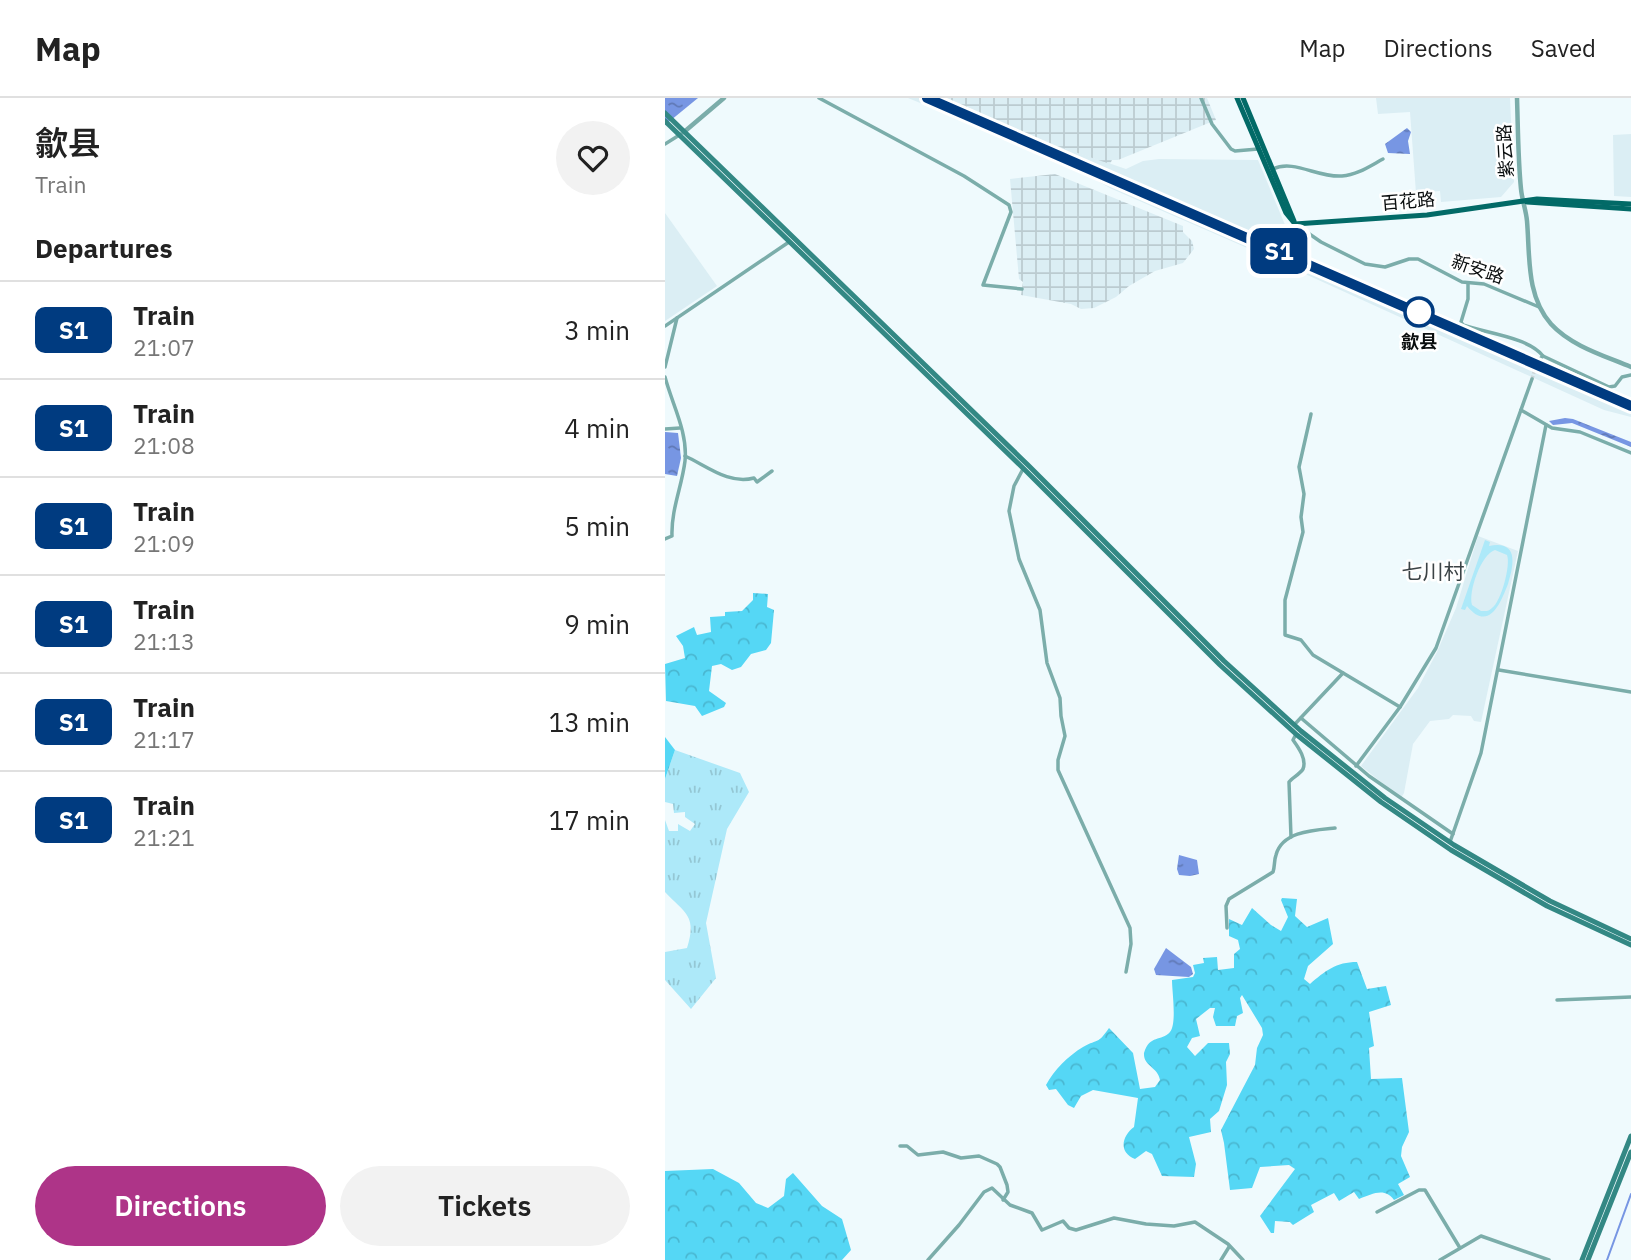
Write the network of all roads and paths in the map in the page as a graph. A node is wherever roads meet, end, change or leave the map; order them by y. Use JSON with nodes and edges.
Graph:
{"nodes":[{"id":1,"x":725,"y":98,"type":"edge"},
{"id":2,"x":819,"y":98,"type":"edge"},
{"id":3,"x":1201,"y":98,"type":"edge"},
{"id":4,"x":1237,"y":98,"type":"edge"},
{"id":5,"x":1243,"y":98,"type":"edge"},
{"id":6,"x":1517,"y":98,"type":"edge"},
{"id":7,"x":665,"y":113,"type":"edge"},
{"id":8,"x":665,"y":121,"type":"edge"},
{"id":9,"x":673,"y":125,"type":"junction"},
{"id":10,"x":682,"y":134,"type":"junction"},
{"id":11,"x":665,"y":144,"type":"edge"},
{"id":12,"x":1258,"y":149,"type":"junction"},
{"id":13,"x":1383,"y":159,"type":"dead end"},
{"id":14,"x":1273,"y":169,"type":"junction"},
{"id":15,"x":1524,"y":202,"type":"junction"},
{"id":16,"x":1631,"y":207,"type":"edge"},
{"id":17,"x":1295,"y":225,"type":"junction"},
{"id":18,"x":789,"y":242,"type":"junction"},
{"id":19,"x":1468,"y":283,"type":"junction"},
{"id":20,"x":1022,"y":289,"type":"dead end"},
{"id":21,"x":1539,"y":307,"type":"junction"},
{"id":22,"x":677,"y":318,"type":"junction"},
{"id":23,"x":665,"y":326,"type":"edge"},
{"id":24,"x":1543,"y":356,"type":"junction"},
{"id":25,"x":1537,"y":362,"type":"tunnel mouth"},
{"id":26,"x":665,"y":367,"type":"edge"},
{"id":27,"x":1631,"y":367,"type":"edge"},
{"id":28,"x":1631,"y":375,"type":"edge"},
{"id":29,"x":665,"y":377,"type":"edge"},
{"id":30,"x":1532,"y":379,"type":"tunnel mouth"},
{"id":31,"x":1521,"y":410,"type":"junction"},
{"id":32,"x":1311,"y":414,"type":"dead end"},
{"id":33,"x":1546,"y":425,"type":"junction"},
{"id":34,"x":682,"y":428,"type":"junction"},
{"id":35,"x":665,"y":429,"type":"edge"},
{"id":36,"x":1631,"y":453,"type":"edge"},
{"id":37,"x":685,"y":456,"type":"junction"},
{"id":38,"x":1023,"y":468,"type":"junction"},
{"id":39,"x":772,"y":471,"type":"dead end"},
{"id":40,"x":665,"y":539,"type":"edge"},
{"id":41,"x":1499,"y":670,"type":"junction"},
{"id":42,"x":1343,"y":672,"type":"junction"},
{"id":43,"x":1631,"y":692,"type":"edge"},
{"id":44,"x":1400,"y":707,"type":"junction"},
{"id":45,"x":1301,"y":718,"type":"junction"},
{"id":46,"x":1294,"y":725,"type":"junction"},
{"id":47,"x":1296,"y":734,"type":"junction"},
{"id":48,"x":1356,"y":766,"type":"junction"},
{"id":49,"x":1335,"y":828,"type":"dead end"},
{"id":50,"x":1453,"y":834,"type":"junction"},
{"id":51,"x":1291,"y":837,"type":"junction"},
{"id":52,"x":1450,"y":842,"type":"junction"},
{"id":53,"x":1227,"y":928,"type":"dead end"},
{"id":54,"x":1631,"y":939,"type":"edge"},
{"id":55,"x":1631,"y":945,"type":"edge"},
{"id":56,"x":1126,"y":972,"type":"dead end"},
{"id":57,"x":1631,"y":997,"type":"edge"},
{"id":58,"x":1557,"y":1000,"type":"dead end"},
{"id":59,"x":1631,"y":1136,"type":"edge"},
{"id":60,"x":899,"y":1146,"type":"dead end"},
{"id":61,"x":1631,"y":1152,"type":"edge"},
{"id":62,"x":1626,"y":1164,"type":"edge"},
{"id":63,"x":1620,"y":1171,"type":"junction"},
{"id":64,"x":1631,"y":1173,"type":"edge"},
{"id":65,"x":1003,"y":1200,"type":"junction"},
{"id":66,"x":1377,"y":1212,"type":"dead end"},
{"id":67,"x":1230,"y":1246,"type":"junction"},
{"id":68,"x":1460,"y":1248,"type":"junction"},
{"id":69,"x":928,"y":1260,"type":"edge"},
{"id":70,"x":1221,"y":1260,"type":"edge"},
{"id":71,"x":1243,"y":1260,"type":"edge"},
{"id":72,"x":1440,"y":1260,"type":"edge"},
{"id":73,"x":1549,"y":1260,"type":"edge"},
{"id":74,"x":1582,"y":1260,"type":"edge"},
{"id":75,"x":1588,"y":1260,"type":"edge"}],
"edges":[{"from":1,"to":10,"type":"street"},
{"from":2,"to":20,"type":"street"},
{"from":3,"to":12,"type":"street"},
{"from":4,"to":12,"type":"main road","name":"新安路"},
{"from":5,"to":14,"type":"main road"},
{"from":6,"to":15,"type":"street","name":"紫云路"},
{"from":7,"to":9,"type":"main road"},
{"from":8,"to":9,"type":"main road"},
{"from":9,"to":10,"type":"main road"},
{"from":10,"to":11,"type":"street"},
{"from":10,"to":18,"type":"main road"},
{"from":10,"to":46,"type":"main road"},
{"from":12,"to":17,"type":"main road","name":"新安路"},
{"from":13,"to":14,"type":"street"},
{"from":14,"to":17,"type":"main road"},
{"from":15,"to":16,"type":"main road","name":"百花路"},
{"from":15,"to":17,"type":"main road","name":"百花路"},
{"from":15,"to":21,"type":"street","name":"紫云路"},
{"from":17,"to":19,"type":"street","name":"新安路"},
{"from":18,"to":22,"type":"street"},
{"from":18,"to":38,"type":"main road"},
{"from":19,"to":21,"type":"street","name":"新安路"},
{"from":19,"to":24,"type":"street"},
{"from":21,"to":27,"type":"street"},
{"from":22,"to":23,"type":"street"},
{"from":22,"to":26,"type":"street"},
{"from":24,"to":25,"type":"street"},
{"from":24,"to":28,"type":"street"},
{"from":29,"to":34,"type":"street"},
{"from":30,"to":31,"type":"street"},
{"from":31,"to":33,"type":"street"},
{"from":31,"to":44,"type":"street"},
{"from":32,"to":42,"type":"street"},
{"from":33,"to":36,"type":"street"},
{"from":33,"to":41,"type":"street"},
{"from":34,"to":35,"type":"street"},
{"from":34,"to":37,"type":"street"},
{"from":37,"to":39,"type":"street"},
{"from":37,"to":40,"type":"street"},
{"from":38,"to":47,"type":"main road"},
{"from":38,"to":56,"type":"street"},
{"from":41,"to":43,"type":"street"},
{"from":41,"to":50,"type":"street"},
{"from":42,"to":44,"type":"street"},
{"from":42,"to":45,"type":"street"},
{"from":44,"to":48,"type":"street"},
{"from":45,"to":46,"type":"street"},
{"from":45,"to":48,"type":"street"},
{"from":46,"to":52,"type":"main road"},
{"from":47,"to":51,"type":"street"},
{"from":47,"to":55,"type":"main road"},
{"from":48,"to":50,"type":"street"},
{"from":49,"to":51,"type":"street"},
{"from":50,"to":52,"type":"street"},
{"from":51,"to":53,"type":"street"},
{"from":52,"to":54,"type":"main road"},
{"from":57,"to":58,"type":"street"},
{"from":59,"to":62,"type":"main road"},
{"from":60,"to":65,"type":"street"},
{"from":61,"to":62,"type":"main road"},
{"from":62,"to":63,"type":"main road"},
{"from":63,"to":64,"type":"main road"},
{"from":63,"to":74,"type":"main road"},
{"from":63,"to":75,"type":"main road"},
{"from":65,"to":67,"type":"street"},
{"from":65,"to":69,"type":"street"},
{"from":66,"to":68,"type":"street"},
{"from":67,"to":70,"type":"street"},
{"from":67,"to":71,"type":"street"},
{"from":68,"to":72,"type":"street"},
{"from":68,"to":73,"type":"street"}]}
